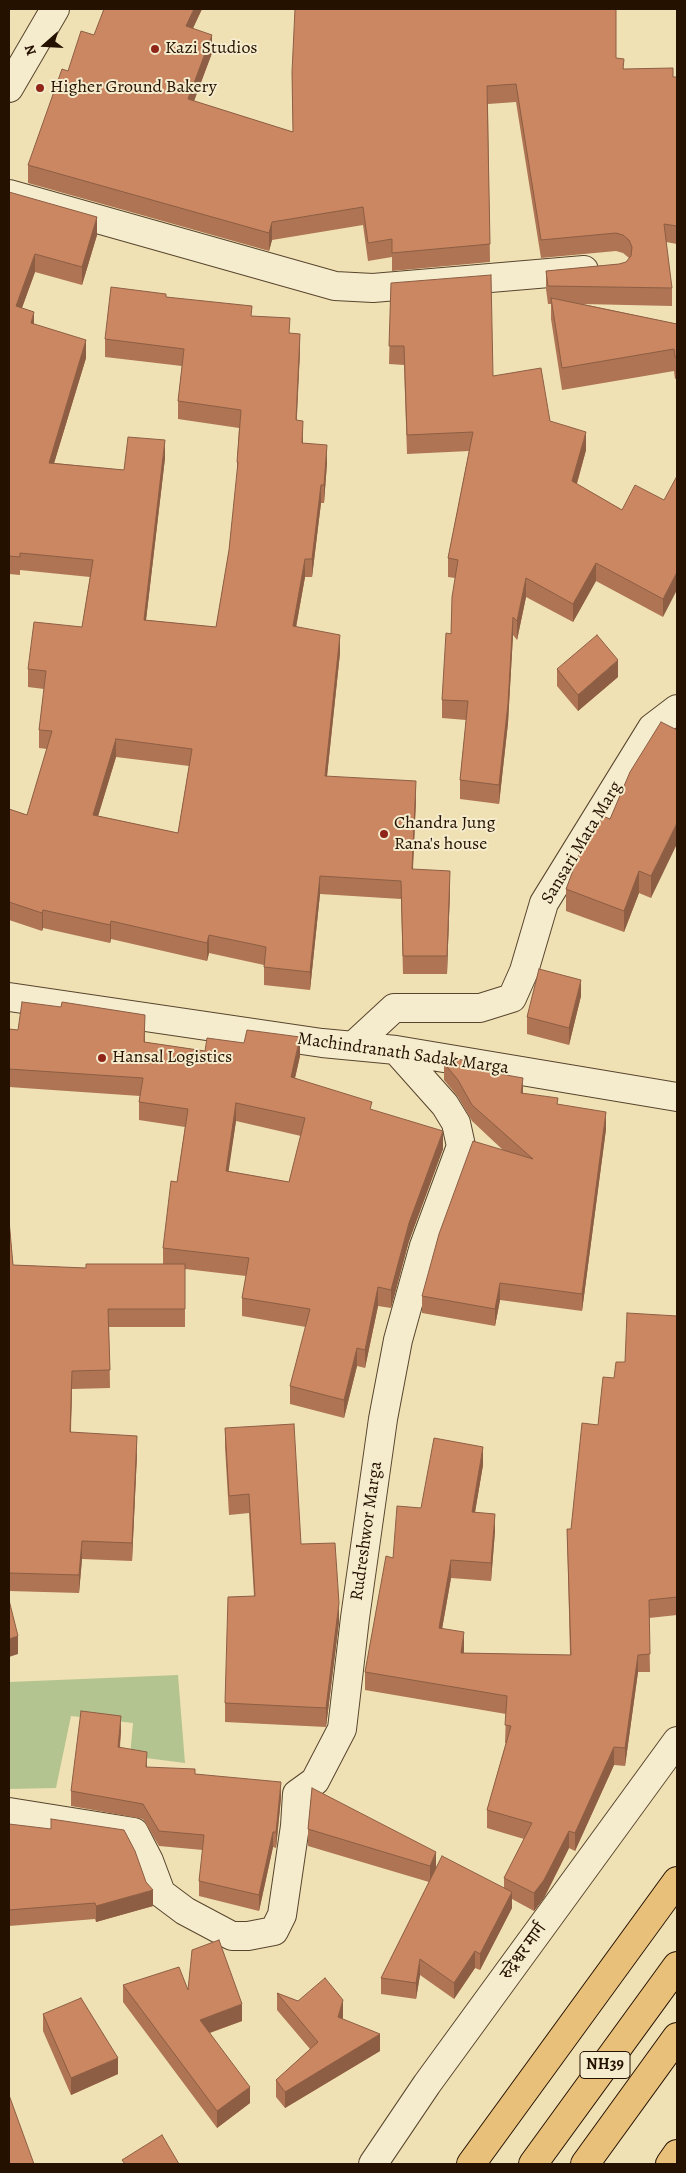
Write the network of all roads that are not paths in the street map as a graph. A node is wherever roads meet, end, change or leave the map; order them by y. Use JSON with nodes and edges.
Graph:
{"nodes":[{"id":1,"x":54,"y":9,"type":"edge"},
{"id":2,"x":9,"y":88,"type":"edge"},
{"id":3,"x":9,"y":194,"type":"edge"},
{"id":4,"x":607,"y":268,"type":"edge"},
{"id":5,"x":677,"y":709,"type":"edge"},
{"id":6,"x":9,"y":996,"type":"edge"},
{"id":7,"x":354,"y":1045,"type":"junction"},
{"id":8,"x":396,"y":1050,"type":"junction"},
{"id":9,"x":677,"y":1097,"type":"edge"},
{"id":10,"x":677,"y":1741,"type":"edge"},
{"id":11,"x":9,"y":1812,"type":"edge"},
{"id":12,"x":677,"y":1881,"type":"edge"},
{"id":13,"x":677,"y":1966,"type":"edge"},
{"id":14,"x":677,"y":2037,"type":"edge"},
{"id":15,"x":677,"y":2154,"type":"edge"},
{"id":16,"x":373,"y":2164,"type":"edge"},
{"id":17,"x":472,"y":2164,"type":"edge"},
{"id":18,"x":533,"y":2164,"type":"edge"},
{"id":19,"x":585,"y":2164,"type":"edge"},
{"id":20,"x":670,"y":2164,"type":"edge"}],
"edges":[{"from":1,"to":2,"type":"street"},
{"from":3,"to":4,"type":"street"},
{"from":5,"to":7,"type":"street","name":"Sansari Mata Marg"},
{"from":6,"to":7,"type":"street","name":"Machindranath Sadak Marga"},
{"from":7,"to":8,"type":"street","name":"Machindranath Sadak Marga"},
{"from":8,"to":9,"type":"street","name":"Machindranath Sadak Marga"},
{"from":8,"to":11,"type":"street","name":"Rudreshwor Marga"},
{"from":10,"to":16,"type":"street","name":"रुद्रेश्वर मार्ग"},
{"from":12,"to":17,"type":"main road"},
{"from":13,"to":18,"type":"main road","number":"NH39"},
{"from":14,"to":19,"type":"main road","number":"NH39"},
{"from":15,"to":20,"type":"main road"}]}
